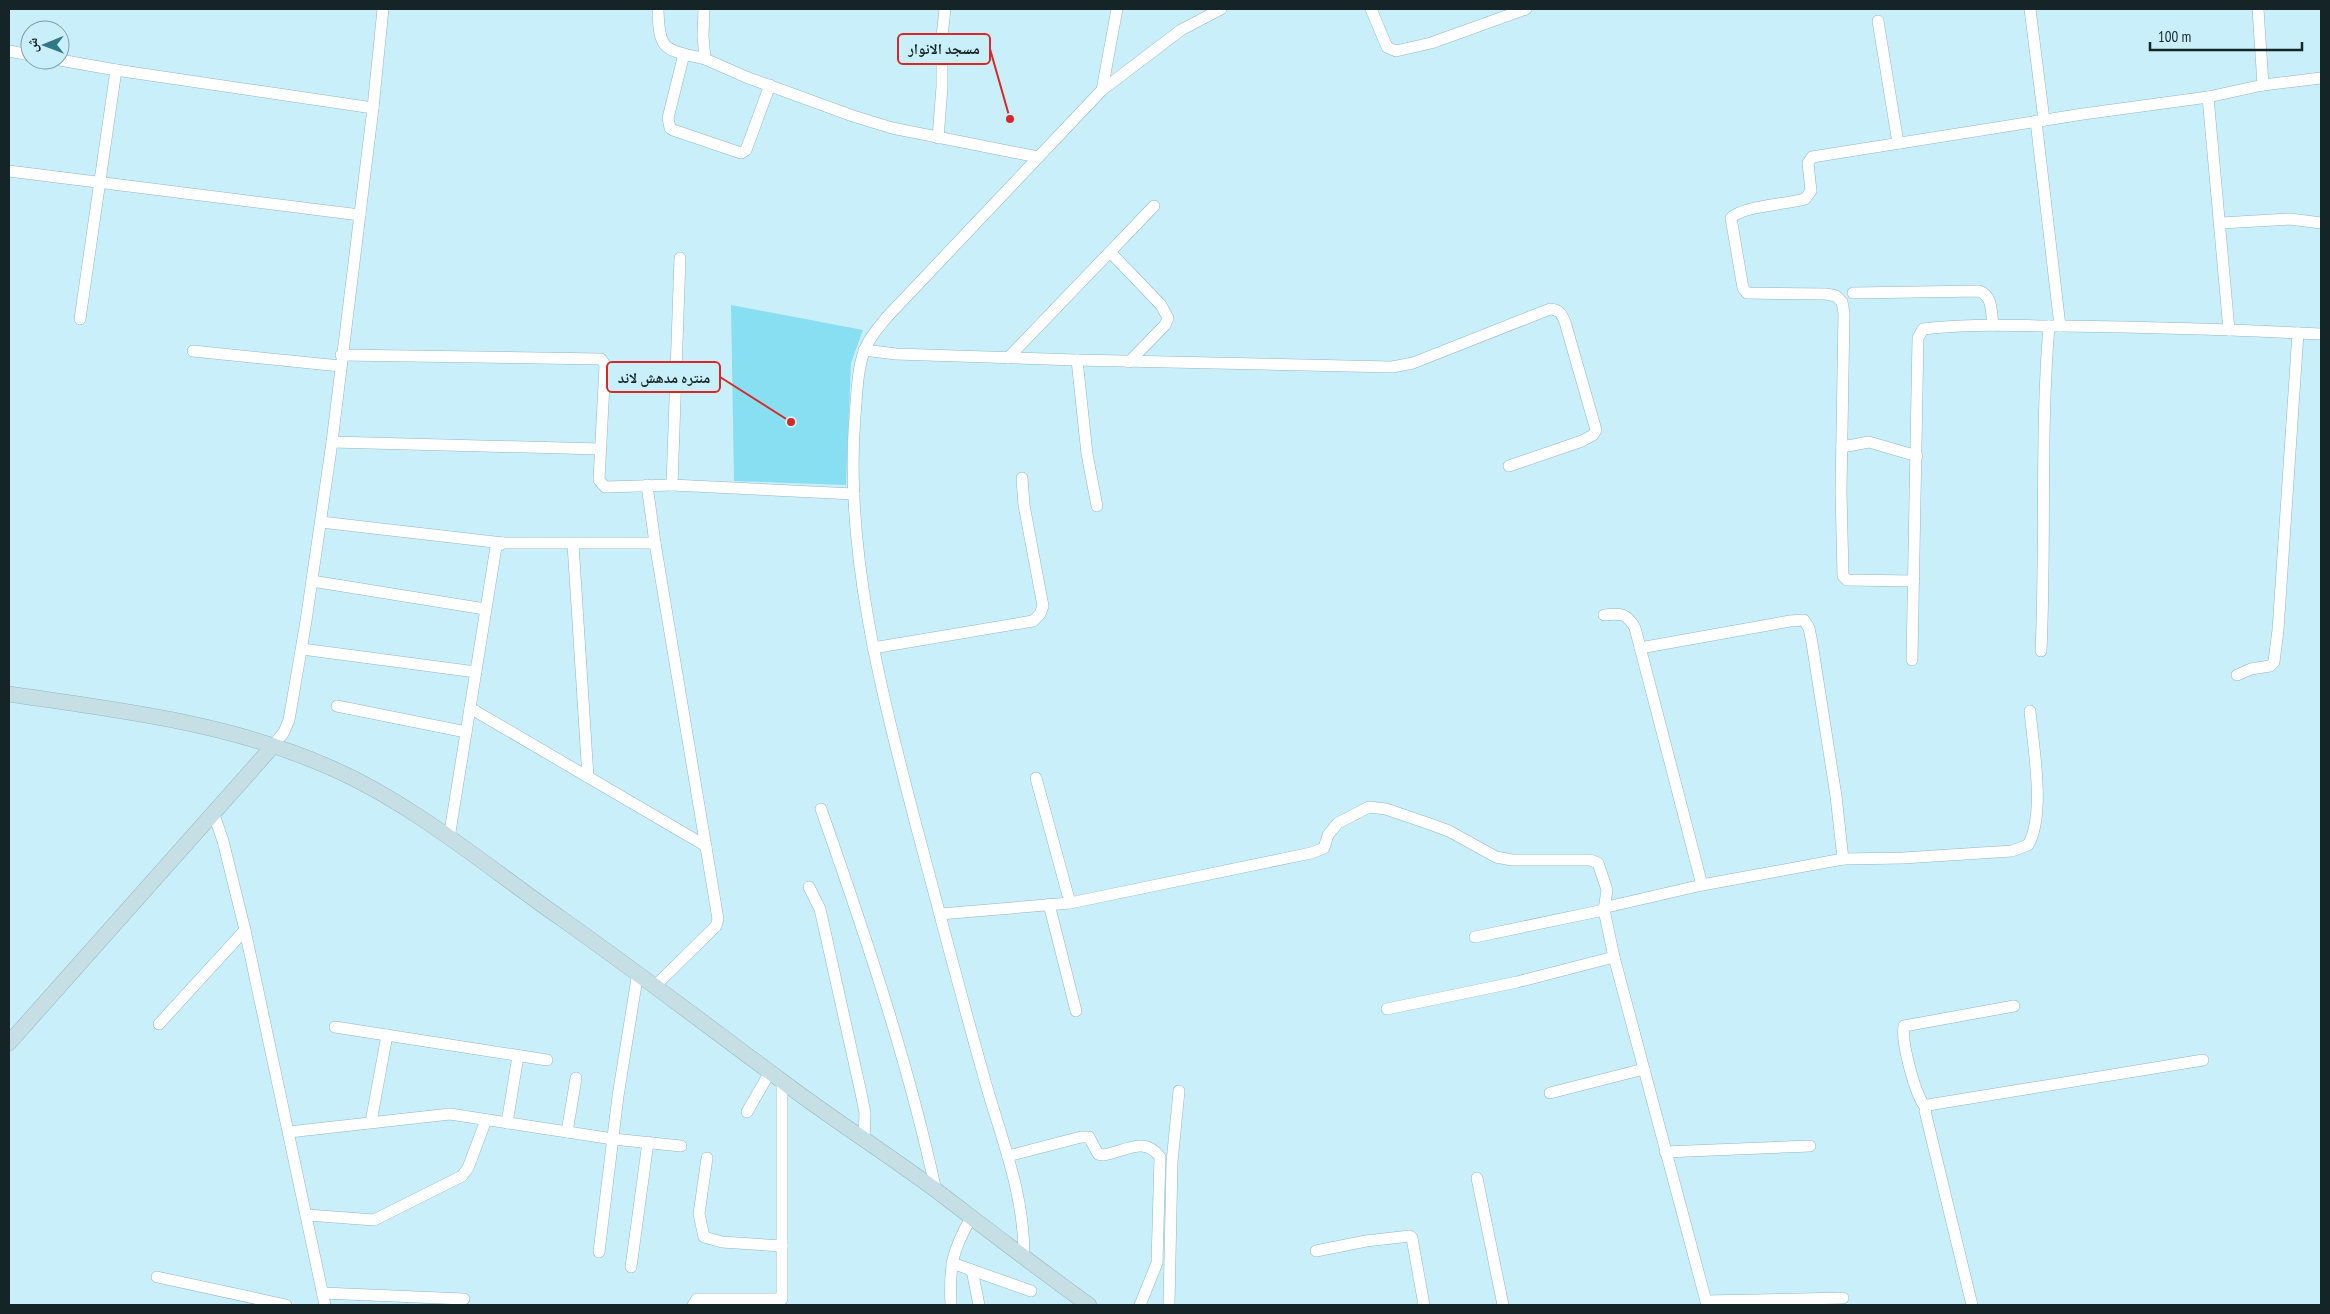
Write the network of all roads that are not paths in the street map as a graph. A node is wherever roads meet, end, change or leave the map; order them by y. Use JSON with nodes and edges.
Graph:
{"nodes":[{"id":1,"x":383,"y":9,"type":"edge"},
{"id":2,"x":658,"y":9,"type":"edge"},
{"id":3,"x":704,"y":9,"type":"edge"},
{"id":4,"x":945,"y":9,"type":"edge"},
{"id":5,"x":1117,"y":9,"type":"edge"},
{"id":6,"x":1221,"y":9,"type":"edge"},
{"id":7,"x":1371,"y":9,"type":"edge"},
{"id":8,"x":1526,"y":9,"type":"edge"},
{"id":9,"x":2030,"y":9,"type":"edge"},
{"id":10,"x":2258,"y":9,"type":"edge"},
{"id":11,"x":1878,"y":21,"type":"dead end"},
{"id":12,"x":684,"y":54,"type":"junction"},
{"id":13,"x":705,"y":59,"type":"junction"},
{"id":14,"x":70,"y":62,"type":"edge"},
{"id":15,"x":116,"y":70,"type":"junction"},
{"id":16,"x":2321,"y":78,"type":"edge"},
{"id":17,"x":770,"y":85,"type":"junction"},
{"id":18,"x":2263,"y":85,"type":"junction"},
{"id":19,"x":1102,"y":90,"type":"junction"},
{"id":20,"x":2208,"y":97,"type":"junction"},
{"id":21,"x":373,"y":108,"type":"junction"},
{"id":22,"x":2040,"y":120,"type":"junction"},
{"id":23,"x":938,"y":138,"type":"junction"},
{"id":24,"x":1898,"y":143,"type":"junction"},
{"id":25,"x":1038,"y":157,"type":"junction"},
{"id":26,"x":9,"y":171,"type":"edge"},
{"id":27,"x":100,"y":183,"type":"junction"},
{"id":28,"x":1154,"y":206,"type":"dead end"},
{"id":29,"x":360,"y":215,"type":"junction"},
{"id":30,"x":2220,"y":223,"type":"junction"},
{"id":31,"x":2321,"y":223,"type":"edge"},
{"id":32,"x":1110,"y":252,"type":"junction"},
{"id":33,"x":680,"y":258,"type":"dead end"},
{"id":34,"x":1853,"y":293,"type":"dead end"},
{"id":35,"x":80,"y":319,"type":"dead end"},
{"id":36,"x":1993,"y":325,"type":"junction"},
{"id":37,"x":2055,"y":326,"type":"junction"},
{"id":38,"x":2229,"y":330,"type":"junction"},
{"id":39,"x":2298,"y":333,"type":"junction"},
{"id":40,"x":2321,"y":334,"type":"edge"},
{"id":41,"x":864,"y":350,"type":"junction"},
{"id":42,"x":193,"y":351,"type":"dead end"},
{"id":43,"x":1008,"y":358,"type":"junction"},
{"id":44,"x":1077,"y":360,"type":"junction"},
{"id":45,"x":341,"y":361,"type":"junction"},
{"id":46,"x":1129,"y":362,"type":"junction"},
{"id":47,"x":332,"y":442,"type":"junction"},
{"id":48,"x":1842,"y":447,"type":"junction"},
{"id":49,"x":600,"y":449,"type":"junction"},
{"id":50,"x":1917,"y":456,"type":"junction"},
{"id":51,"x":1509,"y":466,"type":"dead end"},
{"id":52,"x":1022,"y":478,"type":"dead end"},
{"id":53,"x":648,"y":485,"type":"junction"},
{"id":54,"x":672,"y":485,"type":"junction"},
{"id":55,"x":854,"y":494,"type":"junction"},
{"id":56,"x":1097,"y":506,"type":"dead end"},
{"id":57,"x":320,"y":522,"type":"junction"},
{"id":58,"x":502,"y":543,"type":"junction"},
{"id":59,"x":655,"y":543,"type":"junction"},
{"id":60,"x":574,"y":544,"type":"junction"},
{"id":61,"x":312,"y":581,"type":"junction"},
{"id":62,"x":1914,"y":581,"type":"junction"},
{"id":63,"x":486,"y":608,"type":"junction"},
{"id":64,"x":1604,"y":614,"type":"dead end"},
{"id":65,"x":873,"y":648,"type":"junction"},
{"id":66,"x":1640,"y":648,"type":"junction"},
{"id":67,"x":302,"y":649,"type":"junction"},
{"id":68,"x":2041,"y":651,"type":"dead end"},
{"id":69,"x":1912,"y":660,"type":"dead end"},
{"id":70,"x":476,"y":672,"type":"junction"},
{"id":71,"x":2237,"y":675,"type":"dead end"},
{"id":72,"x":9,"y":694,"type":"edge"},
{"id":73,"x":337,"y":706,"type":"dead end"},
{"id":74,"x":470,"y":708,"type":"junction"},
{"id":75,"x":2030,"y":711,"type":"dead end"},
{"id":76,"x":466,"y":732,"type":"junction"},
{"id":77,"x":272,"y":746,"type":"junction"},
{"id":78,"x":588,"y":777,"type":"junction"},
{"id":79,"x":1036,"y":778,"type":"dead end"},
{"id":80,"x":821,"y":809,"type":"dead end"},
{"id":81,"x":213,"y":812,"type":"junction"},
{"id":82,"x":449,"y":838,"type":"junction"},
{"id":83,"x":706,"y":846,"type":"junction"},
{"id":84,"x":1843,"y":859,"type":"junction"},
{"id":85,"x":1702,"y":885,"type":"junction"},
{"id":86,"x":808,"y":887,"type":"dead end"},
{"id":87,"x":1070,"y":903,"type":"junction"},
{"id":88,"x":1049,"y":904,"type":"junction"},
{"id":89,"x":1604,"y":910,"type":"junction"},
{"id":90,"x":940,"y":914,"type":"junction"},
{"id":91,"x":245,"y":930,"type":"junction"},
{"id":92,"x":1475,"y":937,"type":"dead end"},
{"id":93,"x":1614,"y":957,"type":"junction"},
{"id":94,"x":638,"y":972,"type":"junction"},
{"id":95,"x":656,"y":985,"type":"junction"},
{"id":96,"x":2014,"y":1006,"type":"dead end"},
{"id":97,"x":1387,"y":1009,"type":"dead end"},
{"id":98,"x":1076,"y":1011,"type":"dead end"},
{"id":99,"x":159,"y":1024,"type":"dead end"},
{"id":100,"x":335,"y":1027,"type":"dead end"},
{"id":101,"x":387,"y":1035,"type":"junction"},
{"id":102,"x":9,"y":1043,"type":"edge"},
{"id":103,"x":518,"y":1056,"type":"junction"},
{"id":104,"x":547,"y":1060,"type":"dead end"},
{"id":105,"x":2203,"y":1060,"type":"dead end"},
{"id":106,"x":1644,"y":1069,"type":"junction"},
{"id":107,"x":776,"y":1077,"type":"junction"},
{"id":108,"x":576,"y":1078,"type":"dead end"},
{"id":109,"x":1178,"y":1091,"type":"dead end"},
{"id":110,"x":1550,"y":1094,"type":"dead end"},
{"id":111,"x":1926,"y":1108,"type":"junction"},
{"id":112,"x":747,"y":1112,"type":"dead end"},
{"id":113,"x":486,"y":1120,"type":"junction"},
{"id":114,"x":371,"y":1122,"type":"junction"},
{"id":115,"x":507,"y":1123,"type":"junction"},
{"id":116,"x":289,"y":1132,"type":"junction"},
{"id":117,"x":567,"y":1132,"type":"junction"},
{"id":118,"x":613,"y":1139,"type":"junction"},
{"id":119,"x":864,"y":1140,"type":"junction"},
{"id":120,"x":648,"y":1142,"type":"junction"},
{"id":121,"x":681,"y":1146,"type":"dead end"},
{"id":122,"x":1810,"y":1146,"type":"dead end"},
{"id":123,"x":1665,"y":1152,"type":"junction"},
{"id":124,"x":1008,"y":1156,"type":"junction"},
{"id":125,"x":706,"y":1158,"type":"dead end"},
{"id":126,"x":1477,"y":1178,"type":"dead end"},
{"id":127,"x":936,"y":1190,"type":"junction"},
{"id":128,"x":307,"y":1215,"type":"junction"},
{"id":129,"x":971,"y":1218,"type":"junction"},
{"id":130,"x":782,"y":1246,"type":"junction"},
{"id":131,"x":1316,"y":1250,"type":"dead end"},
{"id":132,"x":598,"y":1252,"type":"dead end"},
{"id":133,"x":1024,"y":1260,"type":"junction"},
{"id":134,"x":952,"y":1263,"type":"junction"},
{"id":135,"x":630,"y":1267,"type":"dead end"},
{"id":136,"x":972,"y":1270,"type":"junction"},
{"id":137,"x":157,"y":1277,"type":"dead end"},
{"id":138,"x":1031,"y":1291,"type":"dead end"},
{"id":139,"x":323,"y":1293,"type":"junction"},
{"id":140,"x":1843,"y":1298,"type":"dead end"},
{"id":141,"x":464,"y":1299,"type":"dead end"},
{"id":142,"x":782,"y":1302,"type":"edge"},
{"id":143,"x":1706,"y":1303,"type":"edge"},
{"id":144,"x":286,"y":1305,"type":"edge"},
{"id":145,"x":325,"y":1305,"type":"edge"},
{"id":146,"x":693,"y":1305,"type":"edge"},
{"id":147,"x":951,"y":1305,"type":"edge"},
{"id":148,"x":979,"y":1305,"type":"edge"},
{"id":149,"x":1089,"y":1305,"type":"edge"},
{"id":150,"x":1140,"y":1305,"type":"edge"},
{"id":151,"x":1170,"y":1305,"type":"edge"},
{"id":152,"x":1424,"y":1305,"type":"edge"},
{"id":153,"x":1503,"y":1305,"type":"edge"},
{"id":154,"x":1972,"y":1305,"type":"edge"}],
"edges":[{"from":1,"to":21,"type":"street"},
{"from":2,"to":12,"type":"street"},
{"from":3,"to":13,"type":"street"},
{"from":4,"to":23,"type":"street"},
{"from":5,"to":19,"type":"street"},
{"from":6,"to":19,"type":"street"},
{"from":7,"to":8,"type":"street"},
{"from":9,"to":22,"type":"street"},
{"from":10,"to":18,"type":"street"},
{"from":11,"to":24,"type":"street"},
{"from":12,"to":13,"type":"street"},
{"from":12,"to":17,"type":"street"},
{"from":13,"to":17,"type":"street"},
{"from":14,"to":15,"type":"street"},
{"from":15,"to":21,"type":"street"},
{"from":15,"to":27,"type":"street"},
{"from":16,"to":18,"type":"street"},
{"from":17,"to":23,"type":"street"},
{"from":18,"to":20,"type":"street"},
{"from":19,"to":25,"type":"street"},
{"from":20,"to":22,"type":"street"},
{"from":20,"to":30,"type":"street"},
{"from":21,"to":29,"type":"street"},
{"from":22,"to":24,"type":"street"},
{"from":22,"to":37,"type":"street"},
{"from":23,"to":25,"type":"street"},
{"from":24,"to":48,"type":"street"},
{"from":25,"to":41,"type":"street"},
{"from":26,"to":27,"type":"street"},
{"from":27,"to":29,"type":"street"},
{"from":27,"to":35,"type":"street"},
{"from":28,"to":32,"type":"street"},
{"from":29,"to":45,"type":"street"},
{"from":30,"to":31,"type":"street"},
{"from":30,"to":38,"type":"street"},
{"from":32,"to":43,"type":"street"},
{"from":32,"to":46,"type":"street"},
{"from":33,"to":54,"type":"street"},
{"from":34,"to":36,"type":"street"},
{"from":36,"to":37,"type":"street"},
{"from":36,"to":50,"type":"street"},
{"from":37,"to":38,"type":"street"},
{"from":37,"to":68,"type":"street"},
{"from":38,"to":39,"type":"street"},
{"from":39,"to":40,"type":"street"},
{"from":39,"to":71,"type":"street"},
{"from":41,"to":43,"type":"street"},
{"from":41,"to":55,"type":"street"},
{"from":42,"to":45,"type":"street"},
{"from":43,"to":44,"type":"street"},
{"from":44,"to":46,"type":"street"},
{"from":44,"to":56,"type":"street"},
{"from":45,"to":47,"type":"street"},
{"from":45,"to":49,"type":"street"},
{"from":46,"to":51,"type":"street"},
{"from":47,"to":49,"type":"street"},
{"from":47,"to":57,"type":"street"},
{"from":48,"to":50,"type":"street"},
{"from":48,"to":62,"type":"street"},
{"from":49,"to":53,"type":"street"},
{"from":50,"to":62,"type":"street"},
{"from":52,"to":65,"type":"street"},
{"from":53,"to":54,"type":"street"},
{"from":53,"to":59,"type":"street"},
{"from":54,"to":55,"type":"street"},
{"from":55,"to":65,"type":"street"},
{"from":57,"to":58,"type":"street"},
{"from":57,"to":61,"type":"street"},
{"from":58,"to":60,"type":"street"},
{"from":58,"to":63,"type":"street"},
{"from":59,"to":60,"type":"street"},
{"from":59,"to":83,"type":"street"},
{"from":60,"to":78,"type":"street"},
{"from":61,"to":63,"type":"street"},
{"from":61,"to":67,"type":"street"},
{"from":62,"to":69,"type":"street"},
{"from":63,"to":70,"type":"street"},
{"from":64,"to":66,"type":"street"},
{"from":65,"to":90,"type":"street"},
{"from":66,"to":84,"type":"street"},
{"from":66,"to":85,"type":"street"},
{"from":67,"to":70,"type":"street"},
{"from":67,"to":77,"type":"street"},
{"from":70,"to":74,"type":"street"},
{"from":72,"to":77,"type":"main road"},
{"from":73,"to":76,"type":"street"},
{"from":74,"to":76,"type":"street"},
{"from":74,"to":78,"type":"street"},
{"from":75,"to":84,"type":"street"},
{"from":76,"to":82,"type":"street"},
{"from":77,"to":81,"type":"main road"},
{"from":77,"to":82,"type":"main road"},
{"from":78,"to":83,"type":"street"},
{"from":79,"to":87,"type":"street"},
{"from":80,"to":127,"type":"street"},
{"from":81,"to":91,"type":"street"},
{"from":81,"to":102,"type":"main road"},
{"from":82,"to":94,"type":"main road"},
{"from":83,"to":95,"type":"street"},
{"from":84,"to":85,"type":"street"},
{"from":85,"to":89,"type":"street"},
{"from":86,"to":119,"type":"street"},
{"from":87,"to":88,"type":"street"},
{"from":87,"to":89,"type":"street"},
{"from":88,"to":90,"type":"street"},
{"from":88,"to":98,"type":"street"},
{"from":89,"to":92,"type":"street"},
{"from":89,"to":93,"type":"street"},
{"from":90,"to":124,"type":"street"},
{"from":91,"to":99,"type":"street"},
{"from":91,"to":116,"type":"street"},
{"from":93,"to":97,"type":"street"},
{"from":93,"to":106,"type":"street"},
{"from":94,"to":95,"type":"main road"},
{"from":94,"to":118,"type":"street"},
{"from":95,"to":107,"type":"main road"},
{"from":96,"to":111,"type":"street"},
{"from":100,"to":101,"type":"street"},
{"from":101,"to":103,"type":"street"},
{"from":101,"to":114,"type":"street"},
{"from":103,"to":104,"type":"street"},
{"from":103,"to":115,"type":"street"},
{"from":105,"to":111,"type":"street"},
{"from":106,"to":110,"type":"street"},
{"from":106,"to":123,"type":"street"},
{"from":107,"to":112,"type":"street"},
{"from":107,"to":119,"type":"main road"},
{"from":107,"to":130,"type":"street"},
{"from":108,"to":117,"type":"street"},
{"from":109,"to":151,"type":"street"},
{"from":111,"to":154,"type":"street"},
{"from":113,"to":114,"type":"street"},
{"from":113,"to":115,"type":"street"},
{"from":113,"to":128,"type":"street"},
{"from":114,"to":116,"type":"street"},
{"from":115,"to":117,"type":"street"},
{"from":116,"to":128,"type":"street"},
{"from":117,"to":118,"type":"street"},
{"from":118,"to":120,"type":"street"},
{"from":118,"to":132,"type":"street"},
{"from":119,"to":127,"type":"main road"},
{"from":120,"to":121,"type":"street"},
{"from":120,"to":135,"type":"street"},
{"from":122,"to":123,"type":"street"},
{"from":123,"to":143,"type":"street"},
{"from":124,"to":133,"type":"street"},
{"from":124,"to":150,"type":"street"},
{"from":125,"to":130,"type":"street"},
{"from":126,"to":153,"type":"street"},
{"from":127,"to":129,"type":"main road"},
{"from":128,"to":139,"type":"street"},
{"from":129,"to":133,"type":"main road"},
{"from":129,"to":134,"type":"street"},
{"from":130,"to":142,"type":"street"},
{"from":131,"to":152,"type":"street"},
{"from":133,"to":149,"type":"main road"},
{"from":134,"to":136,"type":"street"},
{"from":134,"to":147,"type":"street"},
{"from":136,"to":138,"type":"street"},
{"from":136,"to":148,"type":"street"},
{"from":137,"to":144,"type":"street"},
{"from":139,"to":141,"type":"street"},
{"from":139,"to":145,"type":"street"},
{"from":140,"to":143,"type":"street"},
{"from":142,"to":146,"type":"street"}]}
